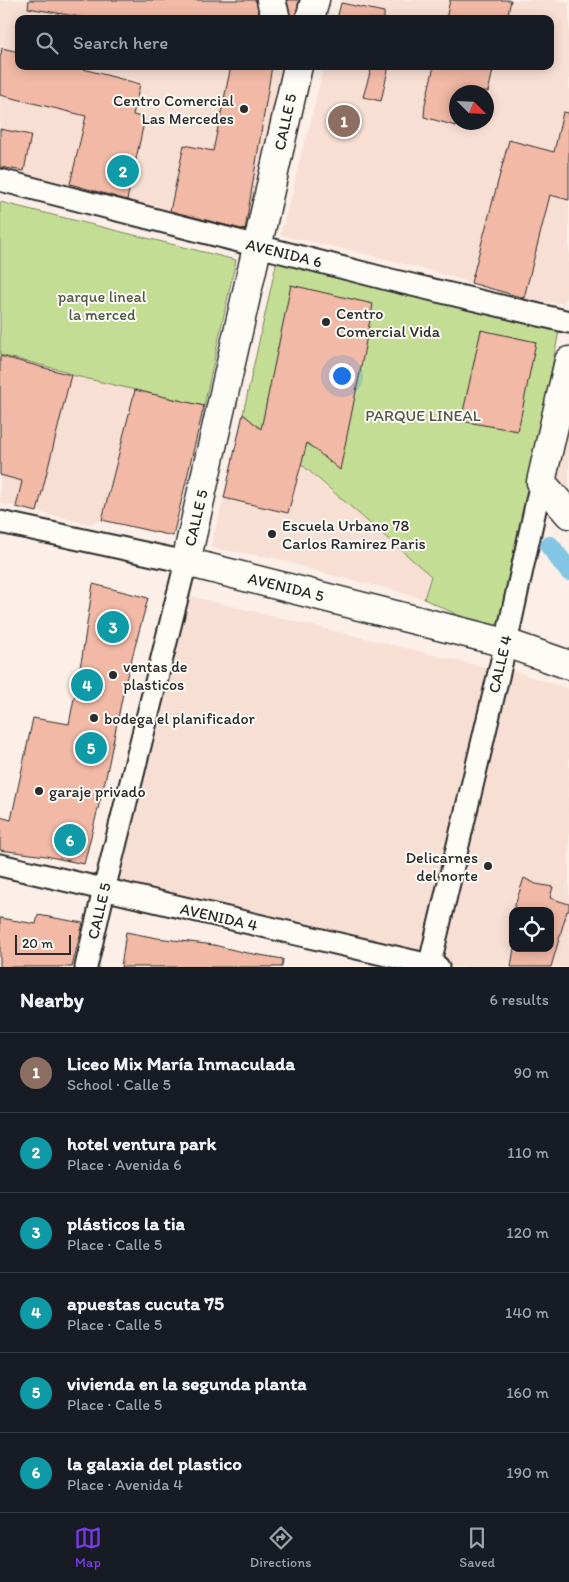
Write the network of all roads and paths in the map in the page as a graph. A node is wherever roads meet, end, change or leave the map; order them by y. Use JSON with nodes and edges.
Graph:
{"nodes":[{"id":1,"x":271,"y":0,"type":"edge"},
{"id":2,"x":315,"y":0,"type":"edge"},
{"id":3,"x":275,"y":15,"type":"edge"},
{"id":4,"x":311,"y":15,"type":"edge"},
{"id":5,"x":294,"y":72,"type":"edge"},
{"id":6,"x":0,"y":180,"type":"edge"},
{"id":7,"x":258,"y":246,"type":"junction"},
{"id":8,"x":569,"y":322,"type":"edge"},
{"id":9,"x":569,"y":361,"type":"edge"},
{"id":10,"x":541,"y":482,"type":"junction"},
{"id":11,"x":569,"y":514,"type":"edge"},
{"id":12,"x":0,"y":522,"type":"edge"},
{"id":13,"x":186,"y":562,"type":"junction"},
{"id":14,"x":506,"y":643,"type":"junction"},
{"id":15,"x":569,"y":665,"type":"edge"},
{"id":16,"x":0,"y":865,"type":"edge"},
{"id":17,"x":104,"y":890,"type":"junction"},
{"id":18,"x":432,"y":966,"type":"edge"},
{"id":19,"x":86,"y":967,"type":"edge"}],
"edges":[{"from":1,"to":3,"type":"main road"},
{"from":2,"to":4,"type":"main road"},
{"from":5,"to":7,"type":"main road","name":"CALLE 5"},
{"from":6,"to":7,"type":"street","name":"AVENIDA 6"},
{"from":7,"to":8,"type":"street","name":"AVENIDA 6"},
{"from":7,"to":13,"type":"main road","name":"CALLE 5"},
{"from":9,"to":10,"type":"main road","name":"CALLE 4"},
{"from":10,"to":11,"type":"main road"},
{"from":10,"to":14,"type":"street","name":"CALLE 4"},
{"from":12,"to":13,"type":"street","name":"AVENIDA 5"},
{"from":13,"to":14,"type":"main road","name":"AVENIDA 5"},
{"from":13,"to":17,"type":"street","name":"CALLE 5"},
{"from":14,"to":15,"type":"main road","name":"AVENIDA 5"},
{"from":14,"to":18,"type":"street","name":"CALLE 4"},
{"from":16,"to":17,"type":"street","name":"AVENIDA 4"},
{"from":17,"to":18,"type":"street","name":"AVENIDA 4"},
{"from":17,"to":19,"type":"street","name":"CALLE 5"}]}
